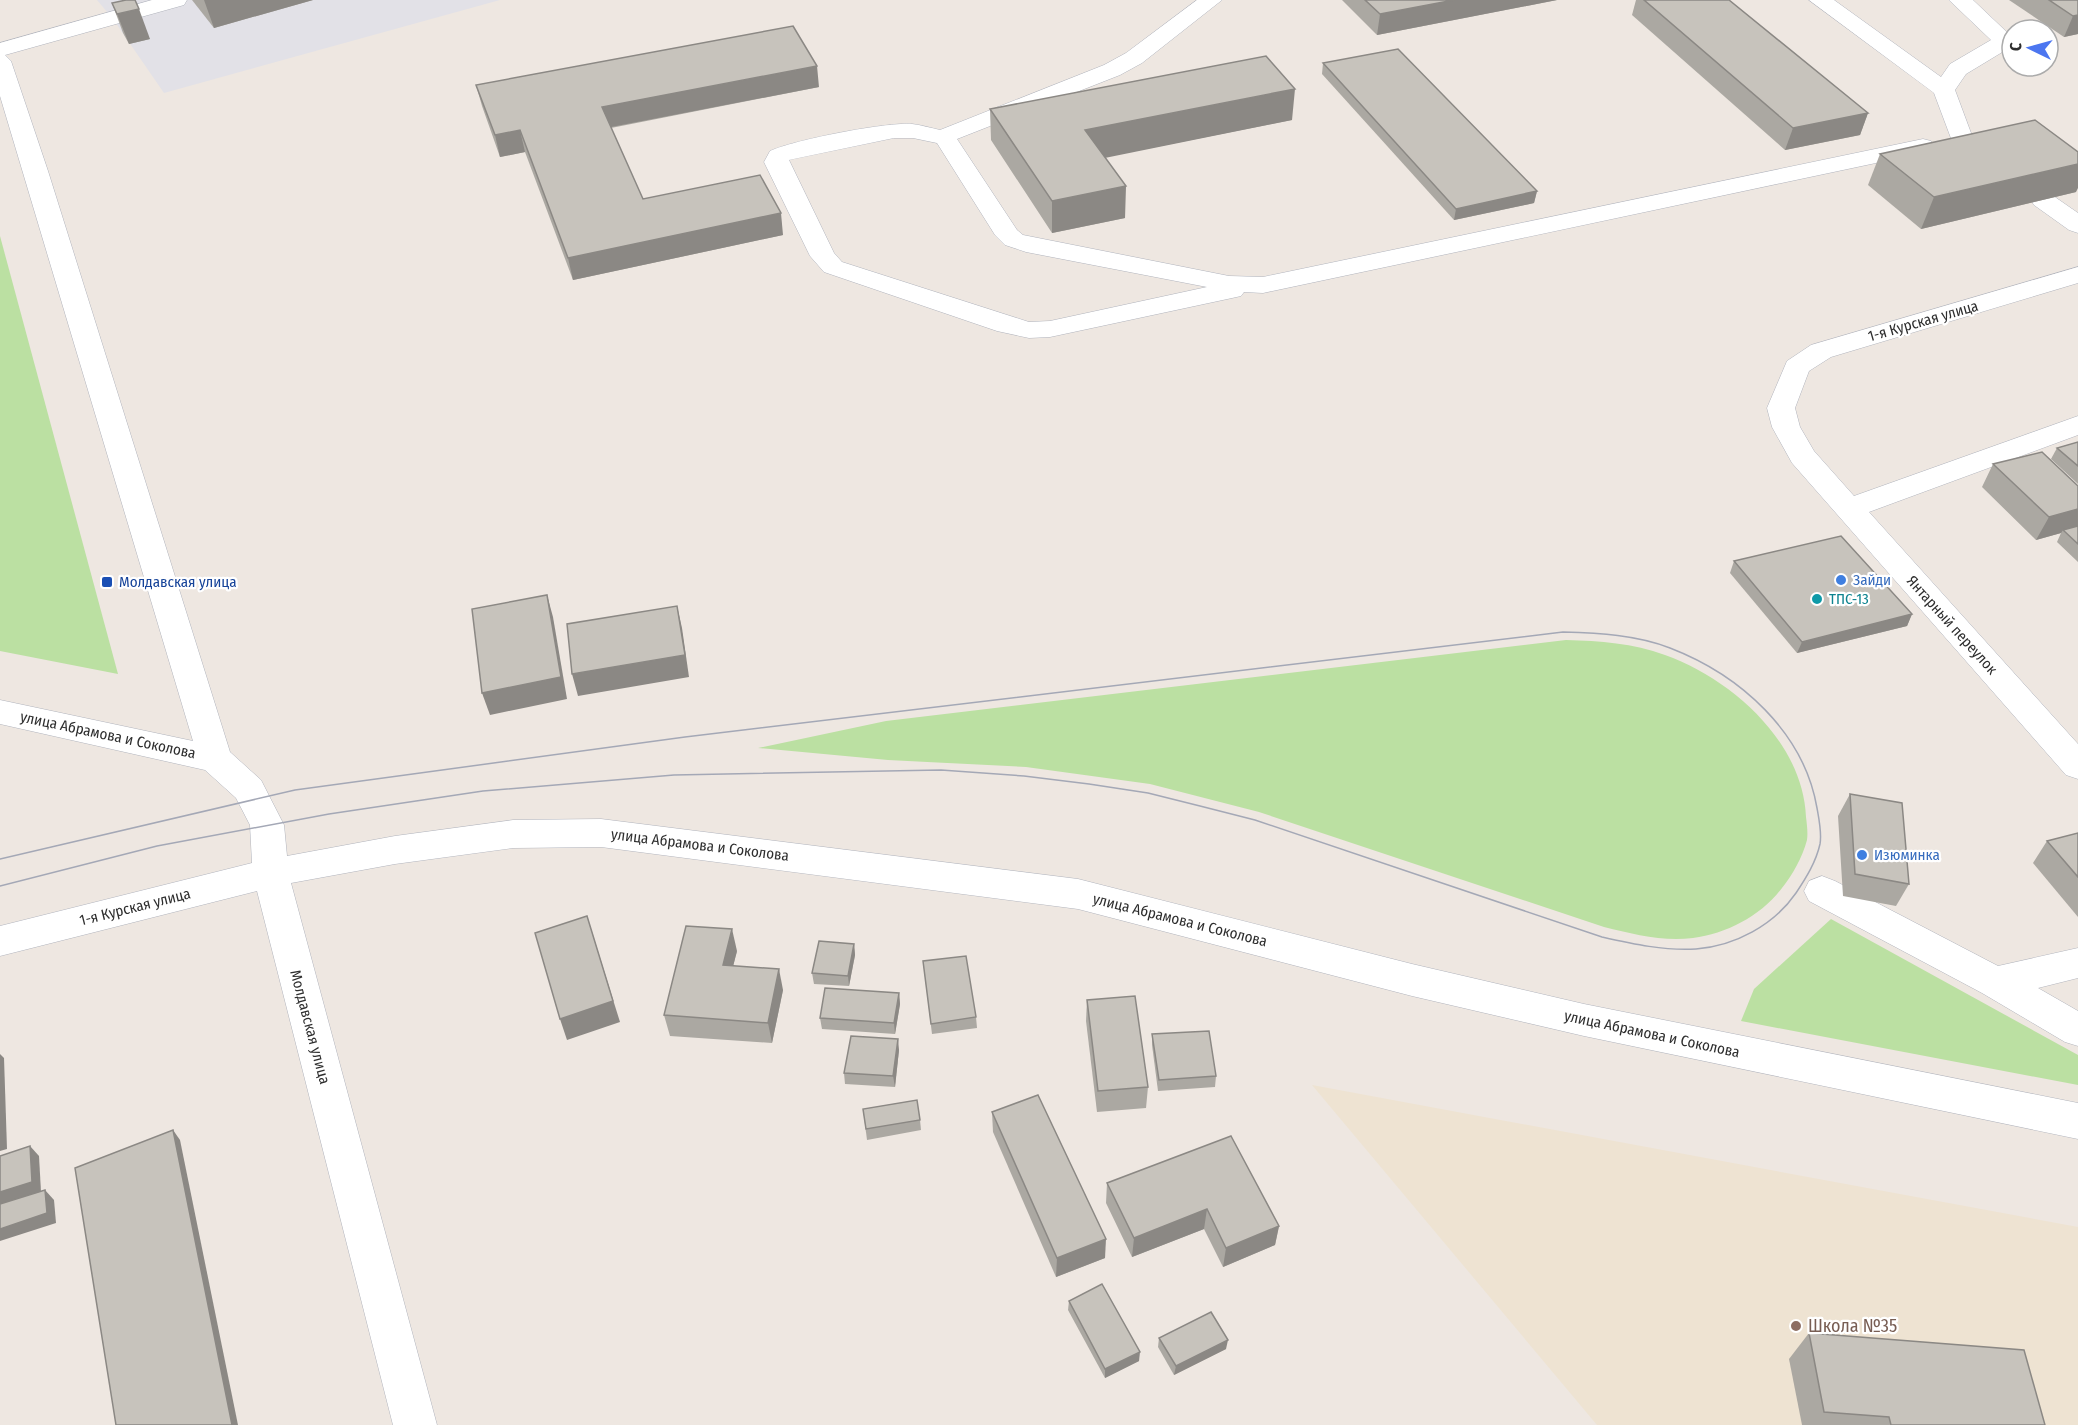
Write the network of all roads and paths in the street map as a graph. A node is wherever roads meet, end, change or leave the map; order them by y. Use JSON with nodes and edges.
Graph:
{"nodes":[{"id":1,"x":176,"y":0,"type":"edge"},
{"id":2,"x":1211,"y":0,"type":"edge"},
{"id":3,"x":1820,"y":0,"type":"edge"},
{"id":4,"x":1960,"y":0,"type":"edge"},
{"id":5,"x":0,"y":50,"type":"edge"},
{"id":6,"x":0,"y":61,"type":"edge"},
{"id":7,"x":1944,"y":90,"type":"junction"},
{"id":8,"x":945,"y":138,"type":"junction"},
{"id":9,"x":1963,"y":138,"type":"junction"},
{"id":10,"x":1988,"y":158,"type":"edge"},
{"id":11,"x":2043,"y":200,"type":"edge"},
{"id":12,"x":2078,"y":225,"type":"edge"},
{"id":13,"x":2078,"y":275,"type":"edge"},
{"id":14,"x":1248,"y":286,"type":"junction"},
{"id":15,"x":1786,"y":391,"type":"joint"},
{"id":16,"x":2078,"y":425,"type":"edge"},
{"id":17,"x":1848,"y":509,"type":"junction"},
{"id":18,"x":0,"y":711,"type":"edge"},
{"id":19,"x":215,"y":759,"type":"junction"},
{"id":20,"x":2078,"y":766,"type":"edge"},
{"id":21,"x":270,"y":873,"type":"junction"},
{"id":22,"x":1822,"y":891,"type":"dead end"},
{"id":23,"x":0,"y":941,"type":"edge"},
{"id":24,"x":2078,"y":963,"type":"edge"},
{"id":25,"x":1995,"y":982,"type":"junction"},
{"id":26,"x":2078,"y":1030,"type":"edge"},
{"id":27,"x":2078,"y":1121,"type":"edge"},
{"id":28,"x":415,"y":1425,"type":"edge"}],
"edges":[{"from":1,"to":5,"type":"street"},
{"from":2,"to":8,"type":"street"},
{"from":3,"to":7,"type":"street"},
{"from":4,"to":7,"type":"street"},
{"from":6,"to":19,"type":"street"},
{"from":7,"to":9,"type":"street"},
{"from":8,"to":14,"type":"street"},
{"from":8,"to":14,"type":"street"},
{"from":9,"to":10,"type":"street"},
{"from":9,"to":14,"type":"street"},
{"from":11,"to":12,"type":"street"},
{"from":13,"to":15,"type":"street","name":"1-я Курская улица"},
{"from":15,"to":17,"type":"street","name":"Янтарный переулок"},
{"from":16,"to":17,"type":"street"},
{"from":17,"to":20,"type":"street","name":"Янтарный переулок"},
{"from":18,"to":19,"type":"street","name":"улица Абрамова и Соколова"},
{"from":19,"to":21,"type":"street","name":"Молдавская улица"},
{"from":21,"to":23,"type":"street","name":"1-я Курская улица"},
{"from":21,"to":27,"type":"street","name":"улица Абрамова и Соколова"},
{"from":21,"to":28,"type":"street","name":"Молдавская улица"},
{"from":22,"to":25,"type":"street"},
{"from":24,"to":25,"type":"street"},
{"from":25,"to":26,"type":"street"}]}
